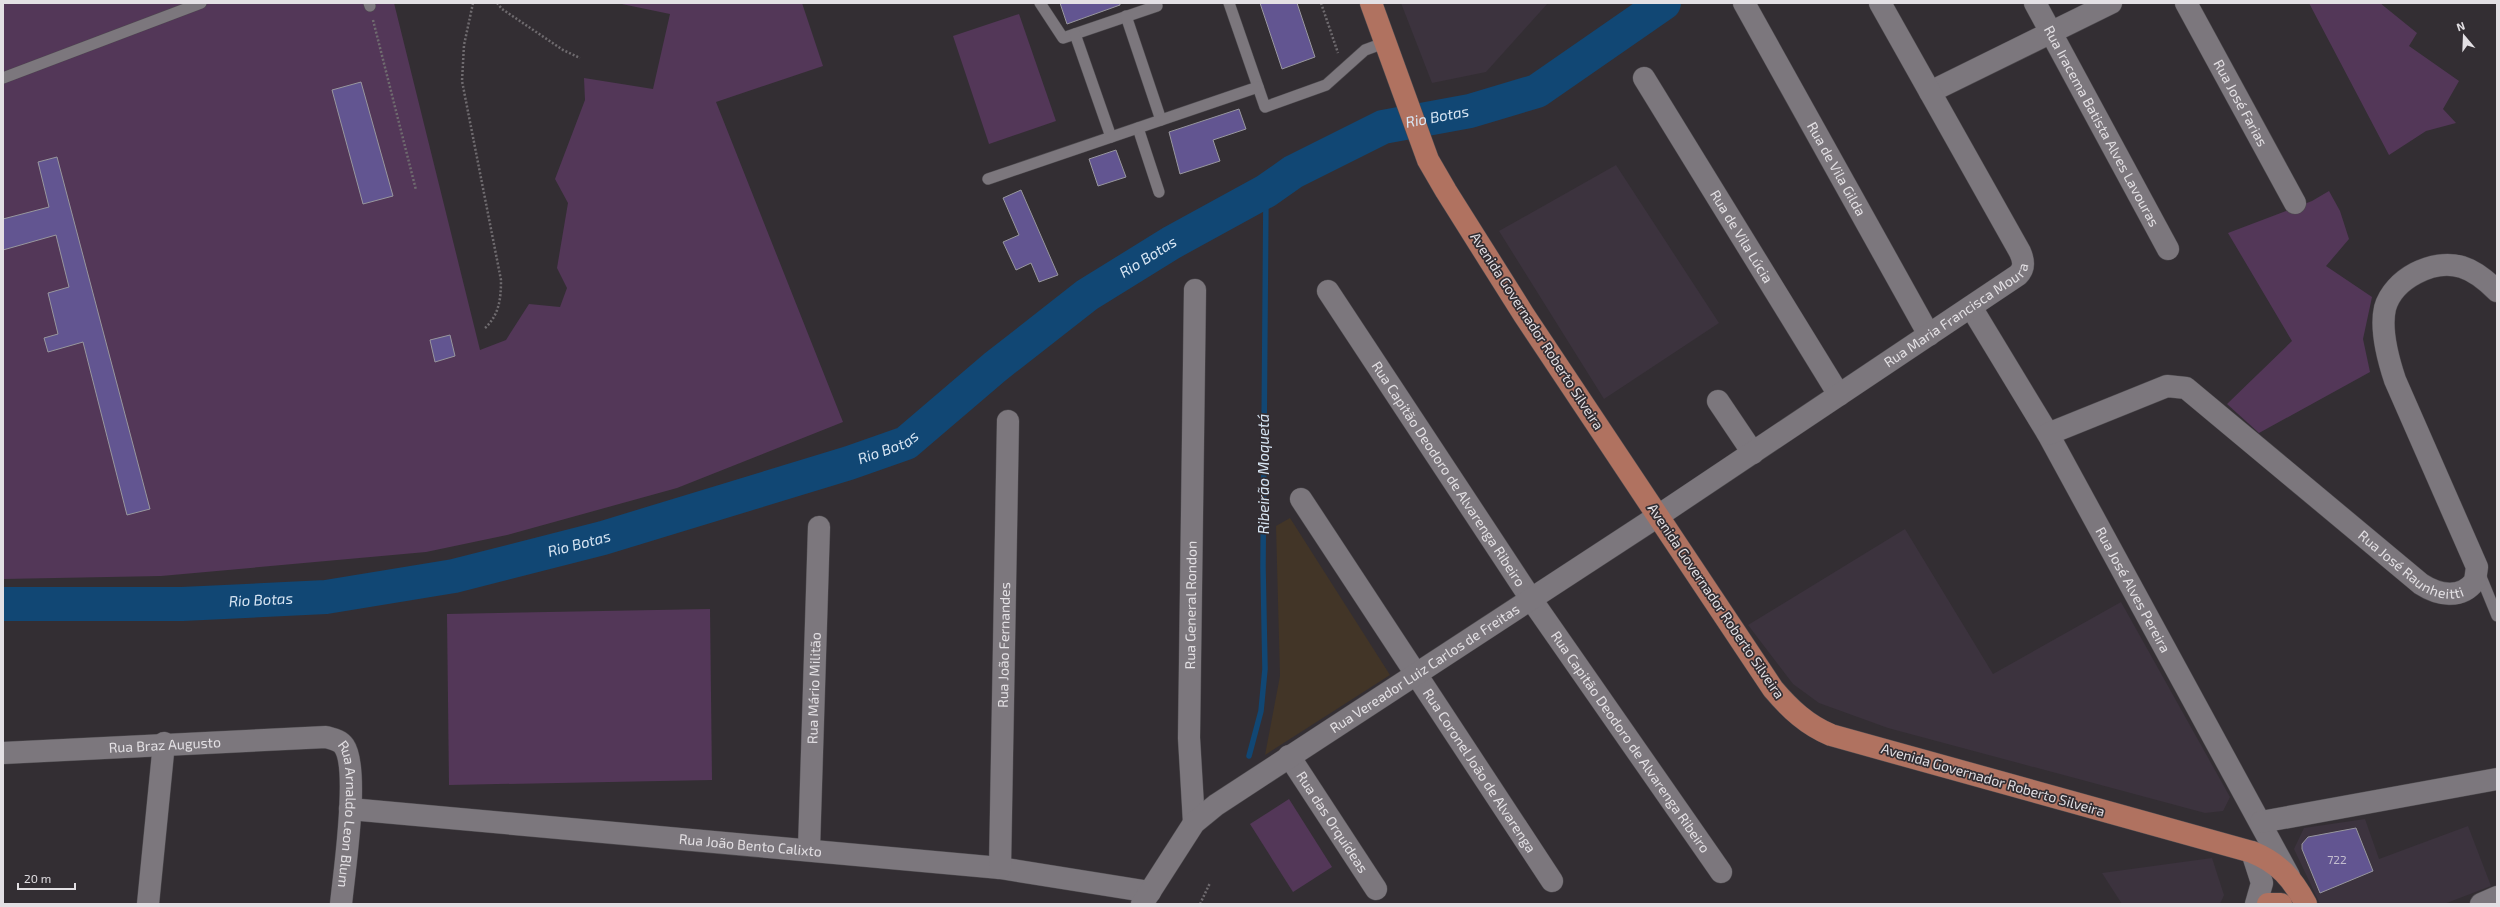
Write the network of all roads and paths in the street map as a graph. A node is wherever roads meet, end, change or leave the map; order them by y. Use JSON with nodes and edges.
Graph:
{"nodes":[{"id":1,"x":201,"y":3,"type":"edge"},
{"id":2,"x":473,"y":3,"type":"edge"},
{"id":3,"x":497,"y":3,"type":"edge"},
{"id":4,"x":1040,"y":3,"type":"edge"},
{"id":5,"x":1229,"y":3,"type":"edge"},
{"id":6,"x":1321,"y":3,"type":"edge"},
{"id":7,"x":1371,"y":3,"type":"edge"},
{"id":8,"x":1744,"y":3,"type":"edge"},
{"id":9,"x":1880,"y":3,"type":"edge"},
{"id":10,"x":2035,"y":3,"type":"edge"},
{"id":11,"x":2111,"y":3,"type":"edge"},
{"id":12,"x":2186,"y":3,"type":"edge"},
{"id":13,"x":369,"y":4,"type":"edge"},
{"id":14,"x":1157,"y":6,"type":"dead end"},
{"id":15,"x":1126,"y":16,"type":"junction"},
{"id":16,"x":2051,"y":32,"type":"junction"},
{"id":17,"x":1075,"y":34,"type":"junction"},
{"id":18,"x":1384,"y":43,"type":"junction"},
{"id":19,"x":580,"y":58,"type":"dead end"},
{"id":20,"x":1344,"y":69,"type":"junction"},
{"id":21,"x":3,"y":78,"type":"edge"},
{"id":22,"x":1644,"y":78,"type":"dead end"},
{"id":23,"x":1258,"y":87,"type":"junction"},
{"id":24,"x":1930,"y":92,"type":"junction"},
{"id":25,"x":1160,"y":120,"type":"junction"},
{"id":26,"x":1138,"y":128,"type":"junction"},
{"id":27,"x":1111,"y":137,"type":"junction"},
{"id":28,"x":988,"y":179,"type":"dead end"},
{"id":29,"x":416,"y":190,"type":"dead end"},
{"id":30,"x":1159,"y":192,"type":"dead end"},
{"id":31,"x":2295,"y":204,"type":"dead end"},
{"id":32,"x":2168,"y":249,"type":"dead end"},
{"id":33,"x":1195,"y":290,"type":"dead end"},
{"id":34,"x":1328,"y":291,"type":"dead end"},
{"id":35,"x":2497,"y":291,"type":"edge"},
{"id":36,"x":1971,"y":307,"type":"junction"},
{"id":37,"x":485,"y":328,"type":"dead end"},
{"id":38,"x":1929,"y":335,"type":"junction"},
{"id":39,"x":1840,"y":395,"type":"junction"},
{"id":40,"x":1718,"y":401,"type":"dead end"},
{"id":41,"x":1008,"y":421,"type":"dead end"},
{"id":42,"x":2048,"y":434,"type":"junction"},
{"id":43,"x":1753,"y":453,"type":"junction"},
{"id":44,"x":1302,"y":499,"type":"dead end"},
{"id":45,"x":1658,"y":516,"type":"junction"},
{"id":46,"x":819,"y":527,"type":"dead end"},
{"id":47,"x":2478,"y":570,"type":"junction"},
{"id":48,"x":1531,"y":599,"type":"junction"},
{"id":49,"x":2497,"y":616,"type":"edge"},
{"id":50,"x":1414,"y":674,"type":"junction"},
{"id":51,"x":326,"y":737,"type":"joint"},
{"id":52,"x":164,"y":744,"type":"junction"},
{"id":53,"x":3,"y":753,"type":"edge"},
{"id":54,"x":1289,"y":756,"type":"junction"},
{"id":55,"x":2497,"y":779,"type":"edge"},
{"id":56,"x":350,"y":809,"type":"junction"},
{"id":57,"x":2260,"y":822,"type":"junction"},
{"id":58,"x":1194,"y":823,"type":"junction"},
{"id":59,"x":809,"y":849,"type":"junction"},
{"id":60,"x":2252,"y":852,"type":"junction"},
{"id":61,"x":1000,"y":868,"type":"junction"},
{"id":62,"x":1720,"y":872,"type":"dead end"},
{"id":63,"x":2289,"y":876,"type":"junction"},
{"id":64,"x":1552,"y":881,"type":"dead end"},
{"id":65,"x":1210,"y":883,"type":"dead end"},
{"id":66,"x":1376,"y":889,"type":"dead end"},
{"id":67,"x":2497,"y":897,"type":"edge"},
{"id":68,"x":1146,"y":898,"type":"edge"},
{"id":69,"x":148,"y":904,"type":"edge"},
{"id":70,"x":341,"y":904,"type":"edge"},
{"id":71,"x":1200,"y":904,"type":"edge"},
{"id":72,"x":2256,"y":904,"type":"edge"},
{"id":73,"x":2268,"y":904,"type":"edge"},
{"id":74,"x":2281,"y":904,"type":"edge"},
{"id":75,"x":2306,"y":904,"type":"edge"},
{"id":76,"x":2481,"y":904,"type":"edge"}],
"edges":[{"from":1,"to":21,"type":"lane"},
{"from":2,"to":37,"type":"path"},
{"from":3,"to":19,"type":"path"},
{"from":4,"to":17,"type":"lane"},
{"from":5,"to":23,"type":"lane"},
{"from":6,"to":20,"type":"path"},
{"from":7,"to":18,"type":"main road","name":"Avenida Governador Roberto Silveira"},
{"from":8,"to":38,"type":"street","name":"Rua de Vila Gilda"},
{"from":9,"to":24,"type":"street","name":"Rua Maria Francisca Moura"},
{"from":10,"to":16,"type":"street","name":"Rua Iracema Batista Alves Lavouras"},
{"from":11,"to":16,"type":"street"},
{"from":12,"to":31,"type":"street","name":"Rua José Farias"},
{"from":13,"to":29,"type":"path"},
{"from":14,"to":15,"type":"lane"},
{"from":15,"to":17,"type":"lane"},
{"from":15,"to":25,"type":"lane"},
{"from":16,"to":24,"type":"street"},
{"from":16,"to":32,"type":"street","name":"Rua Iracema Batista Alves Lavouras"},
{"from":17,"to":27,"type":"lane"},
{"from":18,"to":20,"type":"lane"},
{"from":18,"to":45,"type":"main road","name":"Avenida Governador Roberto Silveira"},
{"from":20,"to":23,"type":"lane"},
{"from":22,"to":39,"type":"street","name":"Rua de Vila Lúcia"},
{"from":23,"to":25,"type":"lane"},
{"from":24,"to":36,"type":"street","name":"Rua Maria Francisca Moura"},
{"from":25,"to":26,"type":"lane"},
{"from":26,"to":27,"type":"lane"},
{"from":26,"to":30,"type":"lane"},
{"from":27,"to":28,"type":"lane"},
{"from":33,"to":58,"type":"street","name":"Rua General Rondon"},
{"from":34,"to":48,"type":"street","name":"Rua Capitão Deodoro de Alvarenga Ribeiro"},
{"from":35,"to":47,"type":"street","name":"Rua José Raunheitti"},
{"from":36,"to":38,"type":"street","name":"Rua Maria Francisca Moura"},
{"from":36,"to":42,"type":"street","name":"Rua José Alves Pereira"},
{"from":38,"to":39,"type":"street","name":"Rua Maria Francisca Moura"},
{"from":39,"to":43,"type":"street","name":"Rua Maria Francisca Moura"},
{"from":40,"to":43,"type":"street"},
{"from":41,"to":61,"type":"street","name":"Rua João Fernandes"},
{"from":42,"to":47,"type":"street","name":"Rua José Raunheitti"},
{"from":42,"to":57,"type":"street","name":"Rua José Alves Pereira"},
{"from":43,"to":45,"type":"street","name":"Rua Maria Francisca Moura"},
{"from":44,"to":50,"type":"street","name":"Rua Coronel João de Alvarenga"},
{"from":45,"to":48,"type":"street","name":"Rua Vereador Luiz Carlos de Freitas"},
{"from":45,"to":60,"type":"main road","name":"Avenida Governador Roberto Silveira"},
{"from":46,"to":59,"type":"street","name":"Rua Mário Militão"},
{"from":47,"to":49,"type":"lane"},
{"from":48,"to":50,"type":"street","name":"Rua Vereador Luiz Carlos de Freitas"},
{"from":48,"to":62,"type":"street","name":"Rua Capitão Deodoro de Alvarenga Ribeiro"},
{"from":50,"to":54,"type":"street","name":"Rua Vereador Luiz Carlos de Freitas"},
{"from":50,"to":64,"type":"street","name":"Rua Coronel João de Alvarenga"},
{"from":51,"to":52,"type":"street","name":"Rua Braz Augusto"},
{"from":51,"to":56,"type":"street","name":"Rua Arnaldo Leon Blum"},
{"from":52,"to":53,"type":"street","name":"Rua Braz Augusto"},
{"from":52,"to":69,"type":"street"},
{"from":54,"to":58,"type":"street","name":"Rua Vereador Luiz Carlos de Freitas"},
{"from":54,"to":66,"type":"street","name":"Rua das Orquídeas"},
{"from":55,"to":57,"type":"street"},
{"from":56,"to":59,"type":"street","name":"Rua João Bento Calixto"},
{"from":56,"to":70,"type":"street","name":"Rua Arnaldo Leon Blum"},
{"from":57,"to":60,"type":"street"},
{"from":57,"to":63,"type":"street","name":"Rua José Alves Pereira"},
{"from":58,"to":68,"type":"street"},
{"from":59,"to":61,"type":"street","name":"Rua João Bento Calixto"},
{"from":60,"to":63,"type":"main road","name":"Avenida Governador Roberto Silveira"},
{"from":60,"to":72,"type":"street"},
{"from":61,"to":68,"type":"street","name":"Rua João Bento Calixto"},
{"from":63,"to":75,"type":"main road","name":"Avenida Governador Roberto Silveira"},
{"from":65,"to":71,"type":"path"},
{"from":67,"to":76,"type":"street"},
{"from":73,"to":74,"type":"main road"}]}
